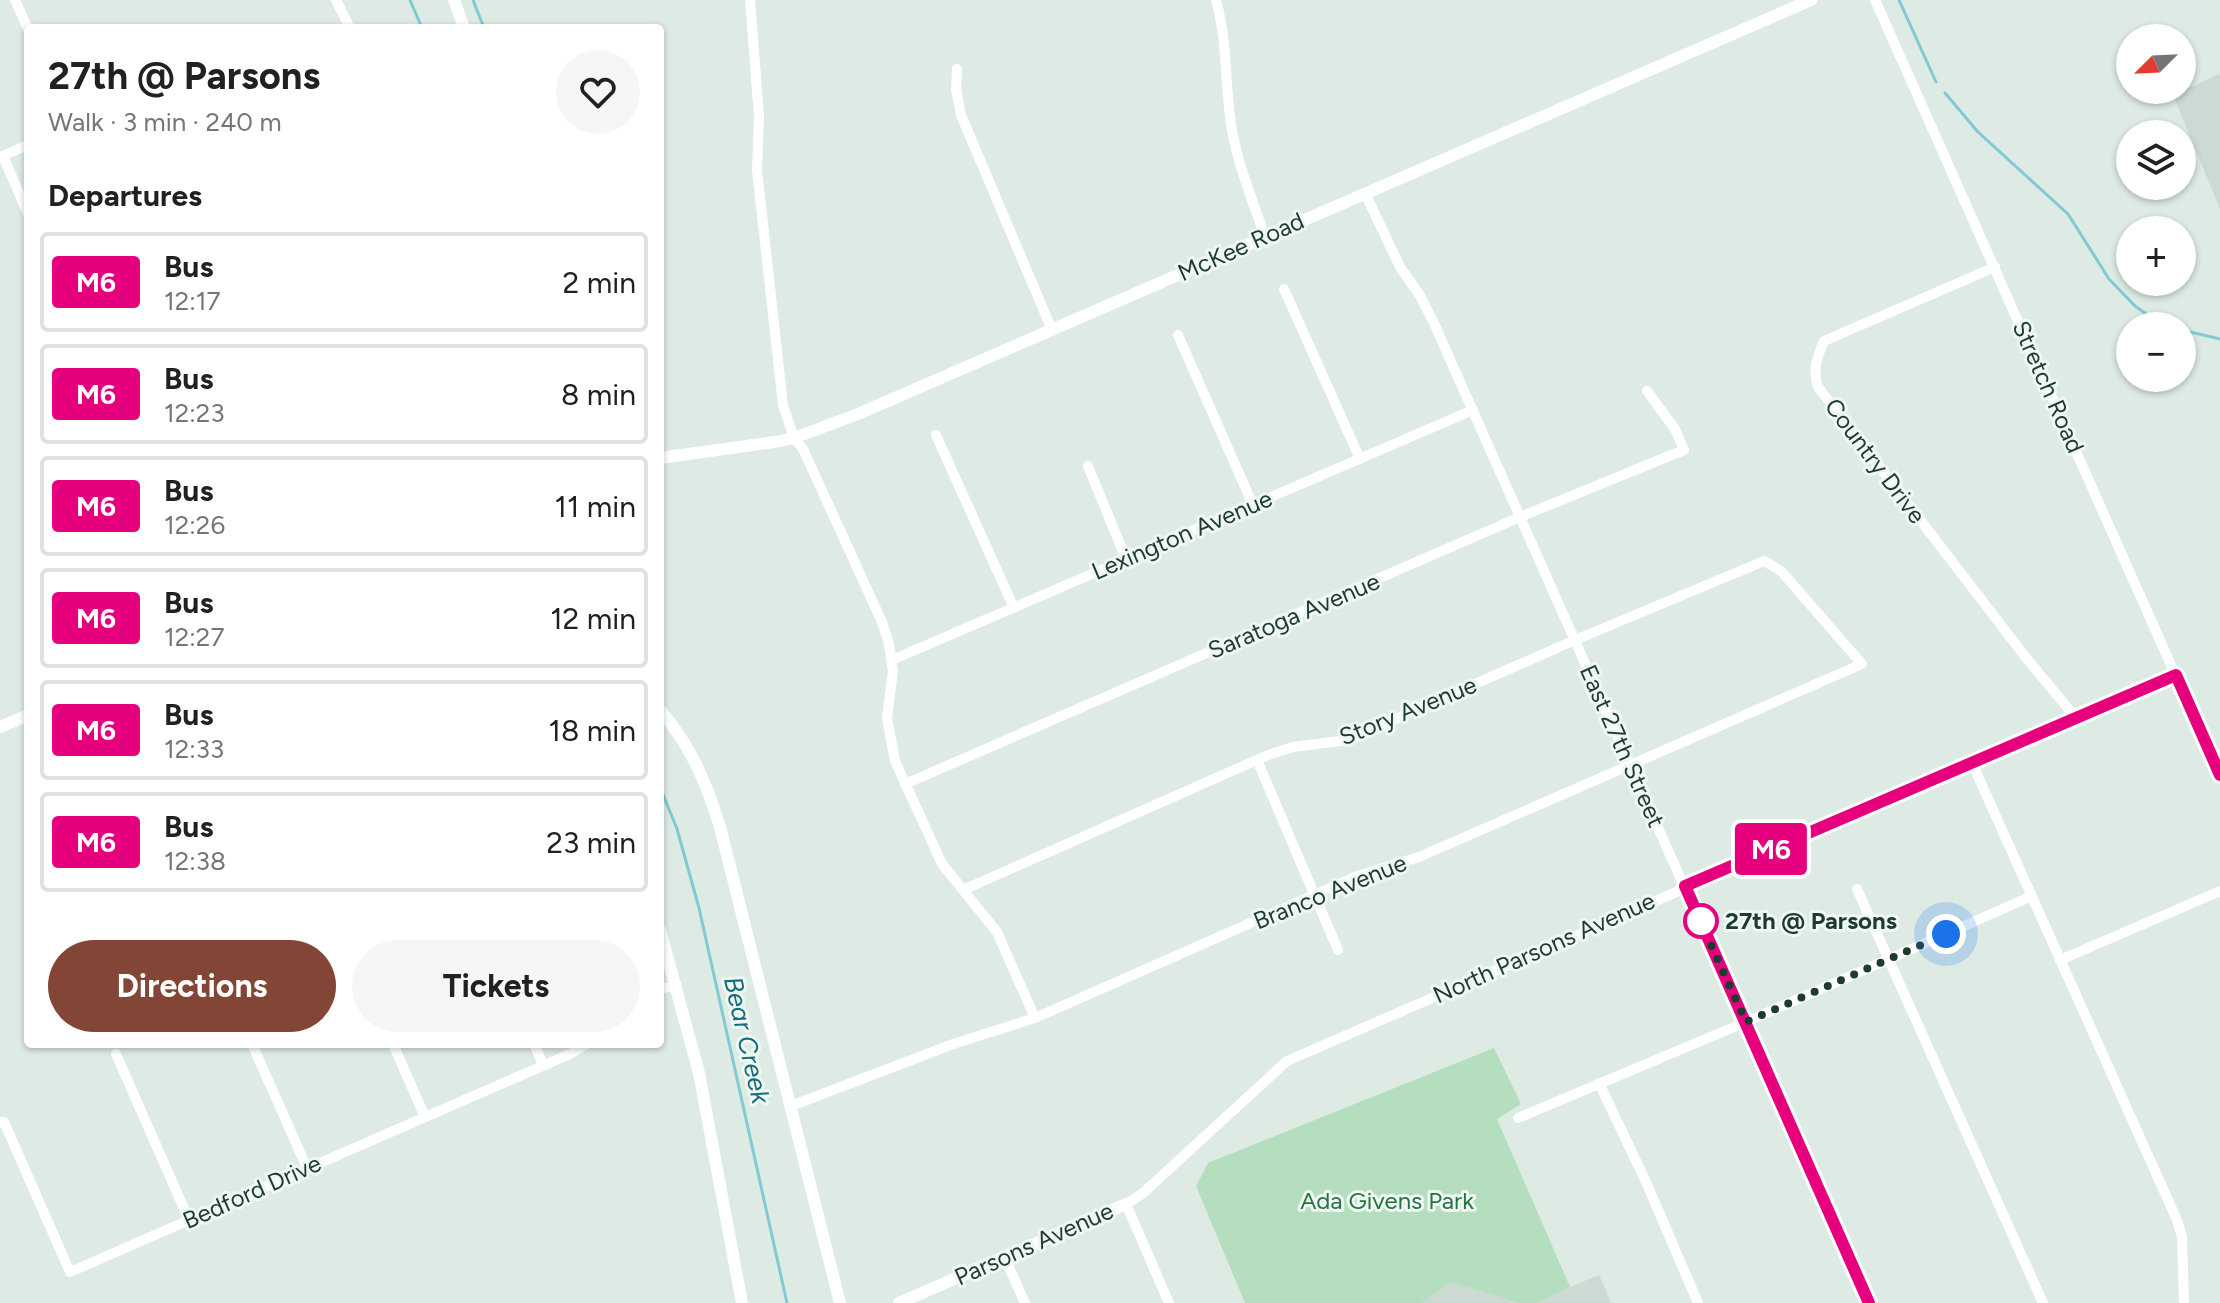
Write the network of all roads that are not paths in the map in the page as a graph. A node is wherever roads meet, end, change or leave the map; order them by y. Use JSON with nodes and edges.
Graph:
{"nodes":[{"id":1,"x":15,"y":0,"type":"edge"},
{"id":2,"x":336,"y":0,"type":"edge"},
{"id":3,"x":454,"y":0,"type":"edge"},
{"id":4,"x":750,"y":0,"type":"edge"},
{"id":5,"x":1216,"y":0,"type":"edge"},
{"id":6,"x":1811,"y":0,"type":"edge"},
{"id":7,"x":1875,"y":0,"type":"edge"},
{"id":8,"x":26,"y":24,"type":"edge"},
{"id":9,"x":348,"y":24,"type":"edge"},
{"id":10,"x":463,"y":24,"type":"edge"},
{"id":11,"x":957,"y":69,"type":"dead end"},
{"id":12,"x":24,"y":147,"type":"edge"},
{"id":13,"x":1,"y":156,"type":"edge"},
{"id":14,"x":1365,"y":193,"type":"junction"},
{"id":15,"x":24,"y":204,"type":"edge"},
{"id":16,"x":1265,"y":237,"type":"junction"},
{"id":17,"x":1995,"y":267,"type":"junction"},
{"id":18,"x":1284,"y":289,"type":"dead end"},
{"id":19,"x":1052,"y":330,"type":"junction"},
{"id":20,"x":1178,"y":335,"type":"dead end"},
{"id":21,"x":1647,"y":391,"type":"dead end"},
{"id":22,"x":1473,"y":410,"type":"junction"},
{"id":23,"x":936,"y":435,"type":"dead end"},
{"id":24,"x":794,"y":438,"type":"junction"},
{"id":25,"x":664,"y":457,"type":"edge"},
{"id":26,"x":1360,"y":459,"type":"junction"},
{"id":27,"x":1088,"y":466,"type":"dead end"},
{"id":28,"x":1253,"y":505,"type":"junction"},
{"id":29,"x":1520,"y":517,"type":"junction"},
{"id":30,"x":1126,"y":559,"type":"junction"},
{"id":31,"x":1014,"y":608,"type":"junction"},
{"id":32,"x":1575,"y":640,"type":"junction"},
{"id":33,"x":892,"y":660,"type":"junction"},
{"id":34,"x":1862,"y":664,"type":"joint"},
{"id":35,"x":2176,"y":675,"type":"junction"},
{"id":36,"x":664,"y":715,"type":"edge"},
{"id":37,"x":24,"y":717,"type":"edge"},
{"id":38,"x":2076,"y":718,"type":"junction"},
{"id":39,"x":0,"y":727,"type":"edge"},
{"id":40,"x":1257,"y":760,"type":"junction"},
{"id":41,"x":1972,"y":763,"type":"junction"},
{"id":42,"x":1631,"y":764,"type":"junction"},
{"id":43,"x":2220,"y":775,"type":"edge"},
{"id":44,"x":905,"y":784,"type":"junction"},
{"id":45,"x":1685,"y":886,"type":"junction"},
{"id":46,"x":1857,"y":889,"type":"dead end"},
{"id":47,"x":963,"y":890,"type":"junction"},
{"id":48,"x":2220,"y":891,"type":"edge"},
{"id":49,"x":1314,"y":895,"type":"junction"},
{"id":50,"x":2032,"y":896,"type":"junction"},
{"id":51,"x":664,"y":943,"type":"edge"},
{"id":52,"x":1338,"y":950,"type":"dead end"},
{"id":53,"x":1888,"y":959,"type":"junction"},
{"id":54,"x":2060,"y":960,"type":"junction"},
{"id":55,"x":677,"y":985,"type":"junction"},
{"id":56,"x":664,"y":988,"type":"edge"},
{"id":57,"x":1035,"y":1018,"type":"junction"},
{"id":58,"x":1746,"y":1022,"type":"junction"},
{"id":59,"x":254,"y":1048,"type":"edge"},
{"id":60,"x":395,"y":1048,"type":"edge"},
{"id":61,"x":536,"y":1048,"type":"edge"},
{"id":62,"x":579,"y":1048,"type":"edge"},
{"id":63,"x":116,"y":1054,"type":"dead end"},
{"id":64,"x":543,"y":1065,"type":"junction"},
{"id":65,"x":1599,"y":1083,"type":"junction"},
{"id":66,"x":791,"y":1106,"type":"junction"},
{"id":67,"x":425,"y":1117,"type":"junction"},
{"id":68,"x":1518,"y":1118,"type":"dead end"},
{"id":69,"x":0,"y":1122,"type":"edge"},
{"id":70,"x":307,"y":1168,"type":"junction"},
{"id":71,"x":1126,"y":1204,"type":"junction"},
{"id":72,"x":189,"y":1220,"type":"junction"},
{"id":73,"x":1004,"y":1256,"type":"junction"},
{"id":74,"x":742,"y":1303,"type":"edge"},
{"id":75,"x":840,"y":1303,"type":"edge"},
{"id":76,"x":899,"y":1303,"type":"edge"},
{"id":77,"x":1025,"y":1303,"type":"edge"},
{"id":78,"x":1169,"y":1303,"type":"edge"},
{"id":79,"x":1698,"y":1303,"type":"edge"},
{"id":80,"x":1869,"y":1303,"type":"edge"},
{"id":81,"x":2043,"y":1303,"type":"edge"},
{"id":82,"x":2184,"y":1303,"type":"edge"}],
"edges":[{"from":1,"to":8,"type":"street"},
{"from":2,"to":9,"type":"street"},
{"from":3,"to":10,"type":"street"},
{"from":4,"to":24,"type":"street"},
{"from":5,"to":16,"type":"street"},
{"from":6,"to":14,"type":"street","name":"McKee Road"},
{"from":7,"to":17,"type":"street","name":"Stretch Road"},
{"from":11,"to":19,"type":"street"},
{"from":12,"to":13,"type":"street"},
{"from":13,"to":15,"type":"street"},
{"from":14,"to":16,"type":"street","name":"McKee Road"},
{"from":14,"to":22,"type":"street","name":"East 27th Street"},
{"from":16,"to":19,"type":"street","name":"McKee Road"},
{"from":17,"to":35,"type":"street","name":"Stretch Road"},
{"from":17,"to":38,"type":"street","name":"Country Drive"},
{"from":18,"to":26,"type":"street"},
{"from":19,"to":24,"type":"street","name":"McKee Road"},
{"from":20,"to":28,"type":"street"},
{"from":21,"to":29,"type":"street","name":"Saratoga Avenue"},
{"from":22,"to":26,"type":"street","name":"Lexington Avenue"},
{"from":22,"to":29,"type":"street","name":"East 27th Street"},
{"from":23,"to":31,"type":"street"},
{"from":24,"to":25,"type":"street","name":"McKee Road"},
{"from":24,"to":33,"type":"street"},
{"from":26,"to":28,"type":"street","name":"Lexington Avenue"},
{"from":27,"to":30,"type":"street"},
{"from":28,"to":30,"type":"street","name":"Lexington Avenue"},
{"from":29,"to":32,"type":"street","name":"East 27th Street"},
{"from":29,"to":44,"type":"street","name":"Saratoga Avenue"},
{"from":30,"to":31,"type":"street","name":"Lexington Avenue"},
{"from":31,"to":33,"type":"street","name":"Lexington Avenue"},
{"from":32,"to":34,"type":"street","name":"Story Avenue"},
{"from":32,"to":40,"type":"street","name":"Story Avenue"},
{"from":32,"to":42,"type":"street","name":"East 27th Street"},
{"from":33,"to":44,"type":"street"},
{"from":34,"to":42,"type":"street","name":"Branco Avenue"},
{"from":35,"to":38,"type":"street","name":"North Parsons Avenue"},
{"from":35,"to":43,"type":"street","name":"Stretch Road"},
{"from":36,"to":66,"type":"street"},
{"from":37,"to":39,"type":"street"},
{"from":38,"to":41,"type":"street","name":"North Parsons Avenue"},
{"from":40,"to":47,"type":"street","name":"Story Avenue"},
{"from":40,"to":49,"type":"street"},
{"from":41,"to":45,"type":"street","name":"North Parsons Avenue"},
{"from":41,"to":50,"type":"street"},
{"from":42,"to":45,"type":"street","name":"East 27th Street"},
{"from":42,"to":49,"type":"street","name":"Branco Avenue"},
{"from":44,"to":47,"type":"street"},
{"from":45,"to":58,"type":"street","name":"East 27th Street"},
{"from":45,"to":71,"type":"street","name":"North Parsons Avenue"},
{"from":46,"to":53,"type":"street"},
{"from":47,"to":57,"type":"street"},
{"from":48,"to":54,"type":"street"},
{"from":49,"to":52,"type":"street"},
{"from":49,"to":57,"type":"street","name":"Branco Avenue"},
{"from":50,"to":53,"type":"street"},
{"from":50,"to":54,"type":"street"},
{"from":51,"to":55,"type":"street"},
{"from":53,"to":58,"type":"street"},
{"from":53,"to":81,"type":"street"},
{"from":54,"to":82,"type":"street"},
{"from":55,"to":56,"type":"street"},
{"from":55,"to":74,"type":"street"},
{"from":57,"to":66,"type":"street","name":"Branco Avenue"},
{"from":58,"to":65,"type":"street"},
{"from":58,"to":80,"type":"street","name":"East 27th Street"},
{"from":59,"to":70,"type":"street"},
{"from":60,"to":67,"type":"street"},
{"from":61,"to":64,"type":"street"},
{"from":62,"to":64,"type":"street","name":"Bedford Drive"},
{"from":63,"to":72,"type":"street"},
{"from":64,"to":67,"type":"street","name":"Bedford Drive"},
{"from":65,"to":68,"type":"street"},
{"from":65,"to":79,"type":"street"},
{"from":66,"to":75,"type":"street"},
{"from":67,"to":70,"type":"street","name":"Bedford Drive"},
{"from":69,"to":72,"type":"street","name":"Bedford Drive"},
{"from":70,"to":72,"type":"street","name":"Bedford Drive"},
{"from":71,"to":73,"type":"street","name":"Parsons Avenue"},
{"from":71,"to":78,"type":"street"},
{"from":73,"to":76,"type":"street","name":"Parsons Avenue"},
{"from":73,"to":77,"type":"street"}]}
